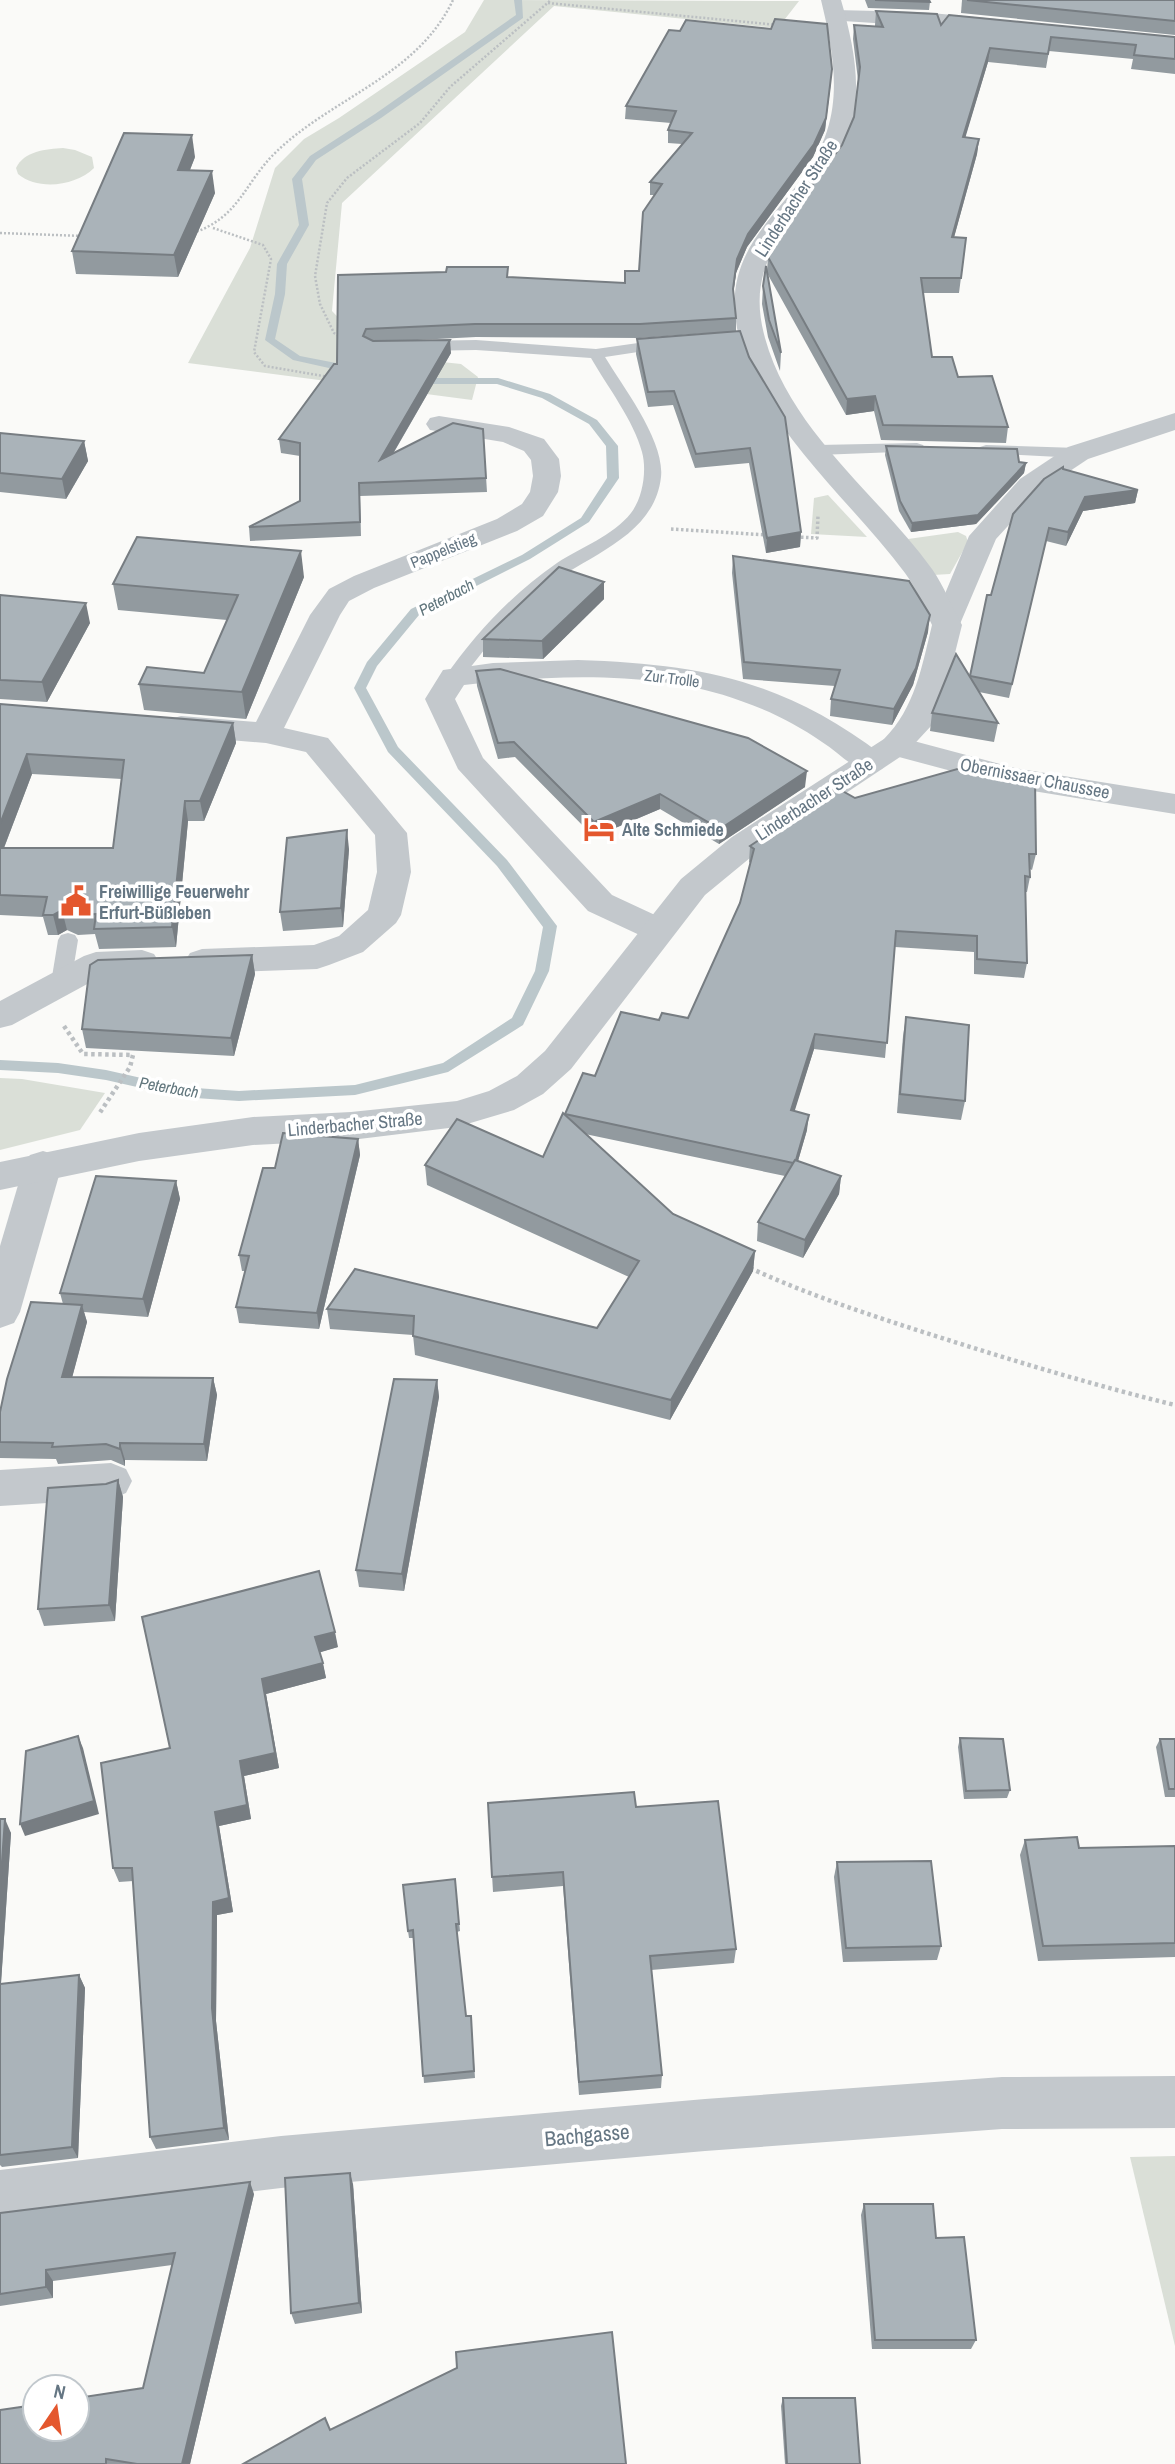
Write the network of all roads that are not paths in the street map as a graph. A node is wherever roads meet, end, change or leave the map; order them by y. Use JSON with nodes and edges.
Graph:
{"nodes":[{"id":1,"x":835,"y":16,"type":"edge"},
{"id":2,"x":1014,"y":27,"type":"edge"},
{"id":3,"x":679,"y":343,"type":"edge"},
{"id":4,"x":374,"y":347,"type":"edge"},
{"id":5,"x":596,"y":354,"type":"junction"},
{"id":6,"x":1175,"y":421,"type":"edge"},
{"id":7,"x":439,"y":424,"type":"dead end"},
{"id":8,"x":934,"y":448,"type":"edge"},
{"id":9,"x":974,"y":449,"type":"edge"},
{"id":10,"x":818,"y":450,"type":"junction"},
{"id":11,"x":1078,"y":453,"type":"junction"},
{"id":12,"x":947,"y":625,"type":"junction"},
{"id":13,"x":454,"y":677,"type":"junction"},
{"id":14,"x":146,"y":723,"type":"edge"},
{"id":15,"x":266,"y":733,"type":"junction"},
{"id":16,"x":883,"y":754,"type":"junction"},
{"id":17,"x":1175,"y":804,"type":"edge"},
{"id":18,"x":657,"y":930,"type":"junction"},
{"id":19,"x":68,"y":940,"type":"edge"},
{"id":20,"x":51,"y":988,"type":"junction"},
{"id":21,"x":0,"y":1016,"type":"edge"},
{"id":22,"x":43,"y":1166,"type":"junction"},
{"id":23,"x":0,"y":1176,"type":"edge"},
{"id":24,"x":0,"y":1312,"type":"edge"},
{"id":25,"x":111,"y":1481,"type":"edge"},
{"id":26,"x":0,"y":1488,"type":"edge"},
{"id":27,"x":1175,"y":2102,"type":"edge"},
{"id":28,"x":0,"y":2196,"type":"edge"}],
"edges":[{"from":1,"to":2,"type":"street"},
{"from":1,"to":10,"type":"street","name":"Linderbacher Straße"},
{"from":3,"to":5,"type":"lane"},
{"from":4,"to":5,"type":"lane"},
{"from":5,"to":13,"type":"lane"},
{"from":6,"to":11,"type":"street"},
{"from":7,"to":15,"type":"street","name":"Pappelstieg"},
{"from":8,"to":10,"type":"lane"},
{"from":9,"to":11,"type":"lane"},
{"from":10,"to":12,"type":"street","name":"Linderbacher Straße"},
{"from":11,"to":12,"type":"street"},
{"from":12,"to":16,"type":"street","name":"Linderbacher Straße"},
{"from":13,"to":16,"type":"street","name":"Zur Trolle"},
{"from":13,"to":18,"type":"street"},
{"from":14,"to":15,"type":"street"},
{"from":15,"to":20,"type":"street"},
{"from":16,"to":17,"type":"street","name":"Obernissaer Chaussee"},
{"from":16,"to":18,"type":"street","name":"Linderbacher Straße"},
{"from":18,"to":22,"type":"street","name":"Linderbacher Straße"},
{"from":19,"to":20,"type":"lane"},
{"from":20,"to":21,"type":"street"},
{"from":22,"to":23,"type":"street","name":"Linderbacher Straße"},
{"from":22,"to":24,"type":"street"},
{"from":25,"to":26,"type":"street"},
{"from":27,"to":28,"type":"street","name":"Bachgasse"}]}
